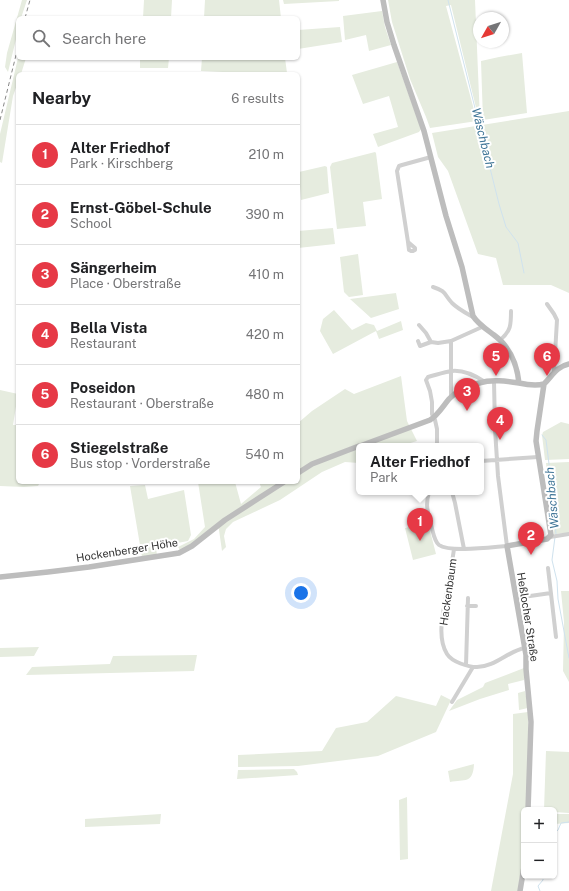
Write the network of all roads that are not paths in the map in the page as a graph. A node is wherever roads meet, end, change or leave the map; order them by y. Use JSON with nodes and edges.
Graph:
{"nodes":[{"id":1,"x":383,"y":0,"type":"edge"},
{"id":2,"x":432,"y":157,"type":"junction"},
{"id":3,"x":408,"y":242,"type":"dead end"},
{"id":4,"x":433,"y":287,"type":"dead end"},
{"id":5,"x":546,"y":304,"type":"dead end"},
{"id":6,"x":511,"y":311,"type":"dead end"},
{"id":7,"x":473,"y":317,"type":"junction"},
{"id":8,"x":419,"y":325,"type":"dead end"},
{"id":9,"x":482,"y":327,"type":"junction"},
{"id":10,"x":500,"y":340,"type":"junction"},
{"id":11,"x":418,"y":341,"type":"dead end"},
{"id":12,"x":451,"y":341,"type":"junction"},
{"id":13,"x":431,"y":342,"type":"junction"},
{"id":14,"x":569,"y":364,"type":"edge"},
{"id":15,"x":451,"y":371,"type":"junction"},
{"id":16,"x":554,"y":371,"type":"junction"},
{"id":17,"x":494,"y":381,"type":"junction"},
{"id":18,"x":485,"y":382,"type":"junction"},
{"id":19,"x":518,"y":383,"type":"junction"},
{"id":20,"x":544,"y":384,"type":"junction"},
{"id":21,"x":451,"y":397,"type":"junction"},
{"id":22,"x":433,"y":418,"type":"junction"},
{"id":23,"x":367,"y":443,"type":"edge"},
{"id":24,"x":437,"y":443,"type":"edge"},
{"id":25,"x":356,"y":447,"type":"edge"},
{"id":26,"x":538,"y":457,"type":"junction"},
{"id":27,"x":497,"y":460,"type":"junction"},
{"id":28,"x":484,"y":461,"type":"edge"},
{"id":29,"x":300,"y":472,"type":"edge"},
{"id":30,"x":281,"y":484,"type":"edge"},
{"id":31,"x":428,"y":495,"type":"edge"},
{"id":32,"x":453,"y":495,"type":"edge"},
{"id":33,"x":569,"y":534,"type":"edge"},
{"id":34,"x":551,"y":537,"type":"junction"},
{"id":35,"x":507,"y":546,"type":"junction"},
{"id":36,"x":454,"y":548,"type":"junction"},
{"id":37,"x":464,"y":549,"type":"junction"},
{"id":38,"x":548,"y":568,"type":"dead end"},
{"id":39,"x":0,"y":577,"type":"edge"},
{"id":40,"x":551,"y":592,"type":"junction"},
{"id":41,"x":468,"y":598,"type":"dead end"},
{"id":42,"x":516,"y":598,"type":"junction"},
{"id":43,"x":468,"y":606,"type":"junction"},
{"id":44,"x":476,"y":606,"type":"dead end"},
{"id":45,"x":556,"y":637,"type":"dead end"},
{"id":46,"x":525,"y":648,"type":"junction"},
{"id":47,"x":466,"y":665,"type":"junction"},
{"id":48,"x":473,"y":667,"type":"junction"},
{"id":49,"x":452,"y":702,"type":"dead end"},
{"id":50,"x":528,"y":807,"type":"edge"},
{"id":51,"x":522,"y":879,"type":"edge"},
{"id":52,"x":520,"y":891,"type":"edge"}],
"edges":[{"from":1,"to":2,"type":"street"},
{"from":2,"to":3,"type":"street"},
{"from":2,"to":7,"type":"street"},
{"from":4,"to":7,"type":"street"},
{"from":5,"to":16,"type":"street"},
{"from":6,"to":10,"type":"street"},
{"from":7,"to":9,"type":"street"},
{"from":8,"to":13,"type":"street"},
{"from":9,"to":10,"type":"street"},
{"from":9,"to":12,"type":"street"},
{"from":10,"to":19,"type":"street"},
{"from":11,"to":13,"type":"street"},
{"from":12,"to":13,"type":"street"},
{"from":12,"to":15,"type":"street"},
{"from":14,"to":16,"type":"street"},
{"from":15,"to":18,"type":"street"},
{"from":15,"to":21,"type":"street"},
{"from":15,"to":22,"type":"street"},
{"from":16,"to":20,"type":"street"},
{"from":17,"to":18,"type":"street"},
{"from":17,"to":19,"type":"street"},
{"from":17,"to":27,"type":"street","name":"Heßlocher Straße"},
{"from":18,"to":21,"type":"street"},
{"from":19,"to":20,"type":"street"},
{"from":20,"to":26,"type":"street"},
{"from":21,"to":22,"type":"street"},
{"from":22,"to":23,"type":"street"},
{"from":22,"to":24,"type":"street"},
{"from":25,"to":29,"type":"street"},
{"from":26,"to":27,"type":"street"},
{"from":26,"to":34,"type":"street"},
{"from":27,"to":28,"type":"street"},
{"from":27,"to":35,"type":"street","name":"Heßlocher Straße"},
{"from":30,"to":39,"type":"street","name":"Hockenberger Höhe"},
{"from":31,"to":36,"type":"street"},
{"from":32,"to":37,"type":"street"},
{"from":33,"to":34,"type":"street"},
{"from":34,"to":35,"type":"street"},
{"from":35,"to":37,"type":"street"},
{"from":35,"to":42,"type":"street","name":"Heßlocher Straße"},
{"from":36,"to":37,"type":"street"},
{"from":36,"to":47,"type":"street","name":"Hackenbaum"},
{"from":38,"to":40,"type":"street"},
{"from":40,"to":42,"type":"street"},
{"from":40,"to":45,"type":"street"},
{"from":41,"to":43,"type":"street"},
{"from":42,"to":46,"type":"street","name":"Heßlocher Straße"},
{"from":43,"to":44,"type":"street"},
{"from":43,"to":47,"type":"street"},
{"from":46,"to":48,"type":"street","name":"Hackenbaum"},
{"from":46,"to":50,"type":"street","name":"Heßlocher Straße"},
{"from":47,"to":48,"type":"street","name":"Hackenbaum"},
{"from":48,"to":49,"type":"street"},
{"from":51,"to":52,"type":"street"}]}
